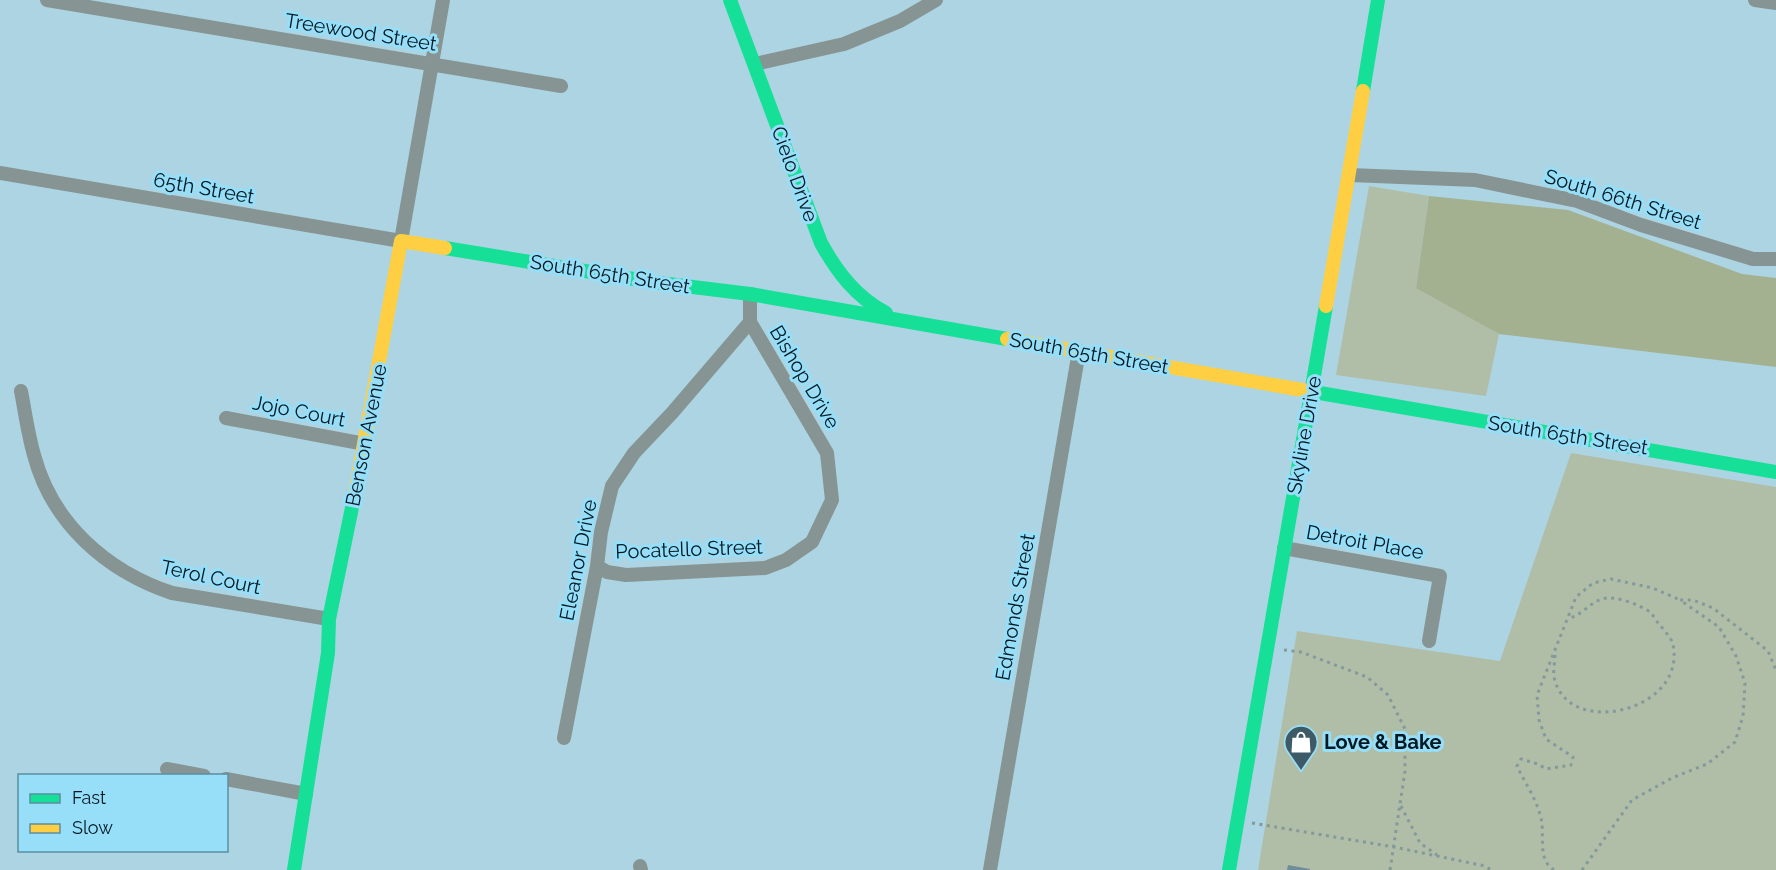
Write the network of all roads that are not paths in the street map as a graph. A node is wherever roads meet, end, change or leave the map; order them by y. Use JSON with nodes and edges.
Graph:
{"nodes":[{"id":1,"x":47,"y":0,"type":"edge"},
{"id":2,"x":443,"y":0,"type":"edge"},
{"id":3,"x":730,"y":0,"type":"edge"},
{"id":4,"x":936,"y":0,"type":"edge"},
{"id":5,"x":1378,"y":0,"type":"edge"},
{"id":6,"x":432,"y":64,"type":"junction"},
{"id":7,"x":755,"y":64,"type":"junction"},
{"id":8,"x":561,"y":86,"type":"dead end"},
{"id":9,"x":0,"y":173,"type":"edge"},
{"id":10,"x":1350,"y":175,"type":"junction"},
{"id":11,"x":401,"y":241,"type":"junction"},
{"id":12,"x":1776,"y":259,"type":"edge"},
{"id":13,"x":750,"y":294,"type":"junction"},
{"id":14,"x":899,"y":319,"type":"junction"},
{"id":15,"x":750,"y":322,"type":"junction"},
{"id":16,"x":1079,"y":351,"type":"junction"},
{"id":17,"x":21,"y":391,"type":"dead end"},
{"id":18,"x":1312,"y":392,"type":"junction"},
{"id":19,"x":226,"y":417,"type":"dead end"},
{"id":20,"x":365,"y":444,"type":"junction"},
{"id":21,"x":1776,"y":472,"type":"edge"},
{"id":22,"x":812,"y":542,"type":"joint"},
{"id":23,"x":1284,"y":548,"type":"junction"},
{"id":24,"x":597,"y":566,"type":"junction"},
{"id":25,"x":329,"y":619,"type":"junction"},
{"id":26,"x":1429,"y":641,"type":"dead end"},
{"id":27,"x":564,"y":738,"type":"dead end"},
{"id":28,"x":167,"y":769,"type":"dead end"},
{"id":29,"x":193,"y":774,"type":"edge"},
{"id":30,"x":228,"y":780,"type":"edge"},
{"id":31,"x":306,"y":794,"type":"junction"},
{"id":32,"x":294,"y":870,"type":"edge"},
{"id":33,"x":990,"y":870,"type":"edge"},
{"id":34,"x":1229,"y":870,"type":"edge"}],
"edges":[{"from":1,"to":6,"type":"street","name":"Treewood Street"},
{"from":2,"to":6,"type":"street","name":"Benson Avenue"},
{"from":3,"to":7,"type":"street","name":"Cielo Drive"},
{"from":4,"to":7,"type":"street"},
{"from":5,"to":10,"type":"street","name":"Skyline Drive"},
{"from":6,"to":8,"type":"street","name":"Treewood Street"},
{"from":6,"to":11,"type":"street","name":"Benson Avenue"},
{"from":7,"to":14,"type":"street","name":"Cielo Drive"},
{"from":9,"to":11,"type":"street","name":"65th Street"},
{"from":10,"to":12,"type":"street","name":"South 66th Street"},
{"from":10,"to":18,"type":"street","name":"Skyline Drive"},
{"from":11,"to":13,"type":"street","name":"South 65th Street"},
{"from":11,"to":20,"type":"street","name":"Benson Avenue"},
{"from":13,"to":14,"type":"street","name":"South 65th Street"},
{"from":13,"to":15,"type":"street"},
{"from":14,"to":16,"type":"street","name":"South 65th Street"},
{"from":15,"to":22,"type":"street","name":"Bishop Drive"},
{"from":15,"to":24,"type":"street","name":"Eleanor Drive"},
{"from":16,"to":18,"type":"street","name":"South 65th Street"},
{"from":16,"to":33,"type":"street","name":"Edmonds Street"},
{"from":17,"to":25,"type":"street","name":"Terol Court"},
{"from":18,"to":21,"type":"street","name":"South 65th Street"},
{"from":18,"to":23,"type":"street","name":"Skyline Drive"},
{"from":19,"to":20,"type":"street","name":"Jojo Court"},
{"from":20,"to":25,"type":"street","name":"Benson Avenue"},
{"from":22,"to":24,"type":"street","name":"Pocatello Street"},
{"from":23,"to":26,"type":"street","name":"Detroit Place"},
{"from":23,"to":34,"type":"street","name":"Skyline Drive"},
{"from":24,"to":27,"type":"street","name":"Eleanor Drive"},
{"from":25,"to":31,"type":"street","name":"Benson Avenue"},
{"from":28,"to":29,"type":"street"},
{"from":30,"to":31,"type":"street"},
{"from":31,"to":32,"type":"street","name":"Benson Avenue"}]}
